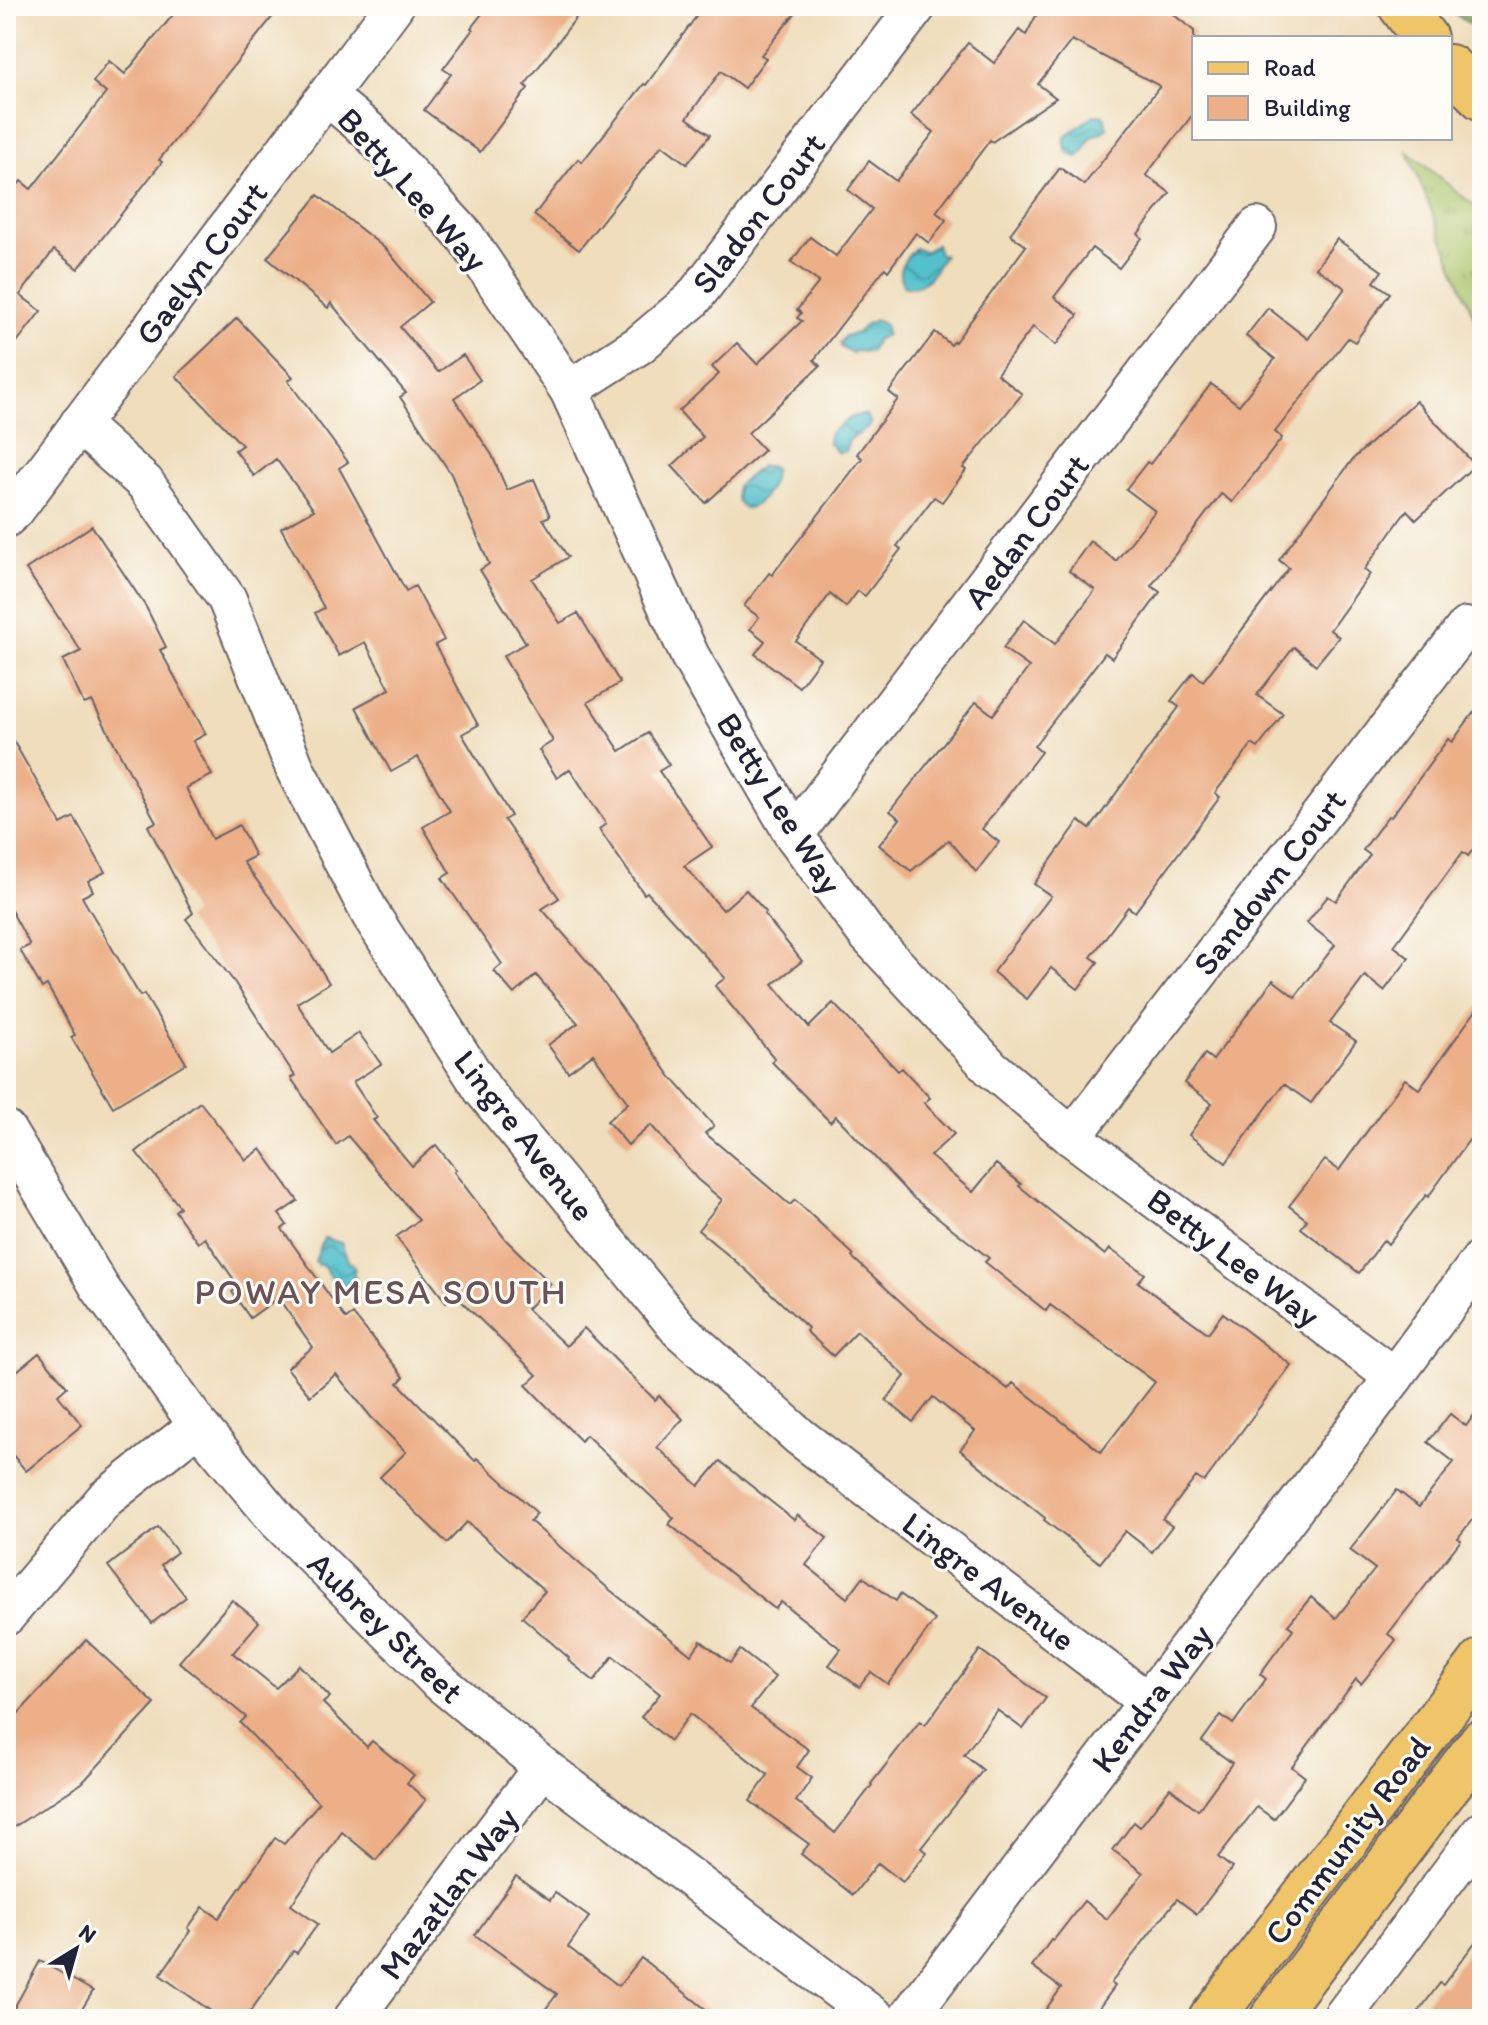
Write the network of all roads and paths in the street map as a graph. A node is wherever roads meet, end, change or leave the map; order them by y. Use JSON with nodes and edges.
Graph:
{"nodes":[{"id":1,"x":394,"y":6,"type":"edge"},
{"id":2,"x":917,"y":6,"type":"edge"},
{"id":3,"x":1401,"y":6,"type":"edge"},
{"id":4,"x":1424,"y":36,"type":"edge"},
{"id":5,"x":1452,"y":69,"type":"edge"},
{"id":6,"x":327,"y":96,"type":"junction"},
{"id":7,"x":1482,"y":98,"type":"edge"},
{"id":8,"x":1257,"y":227,"type":"dead end"},
{"id":9,"x":569,"y":390,"type":"junction"},
{"id":10,"x":79,"y":424,"type":"junction"},
{"id":11,"x":6,"y":518,"type":"edge"},
{"id":12,"x":1466,"y":627,"type":"dead end"},
{"id":13,"x":794,"y":835,"type":"junction"},
{"id":14,"x":6,"y":1130,"type":"edge"},
{"id":15,"x":1072,"y":1137,"type":"junction"},
{"id":16,"x":1482,"y":1258,"type":"edge"},
{"id":17,"x":1394,"y":1377,"type":"junction"},
{"id":18,"x":198,"y":1425,"type":"junction"},
{"id":19,"x":6,"y":1616,"type":"edge"},
{"id":20,"x":1482,"y":1661,"type":"edge"},
{"id":21,"x":1148,"y":1702,"type":"junction"},
{"id":22,"x":1482,"y":1741,"type":"edge"},
{"id":23,"x":543,"y":1767,"type":"junction"},
{"id":24,"x":1482,"y":1831,"type":"edge"},
{"id":25,"x":353,"y":2019,"type":"edge"},
{"id":26,"x":877,"y":2019,"type":"edge"},
{"id":27,"x":907,"y":2019,"type":"edge"},
{"id":28,"x":1211,"y":2019,"type":"edge"},
{"id":29,"x":1272,"y":2019,"type":"edge"},
{"id":30,"x":1341,"y":2019,"type":"edge"}],
"edges":[{"from":1,"to":6,"type":"street","name":"Gaelyn Court"},
{"from":2,"to":9,"type":"street","name":"Sladon Court"},
{"from":3,"to":4,"type":"main road"},
{"from":5,"to":7,"type":"main road"},
{"from":6,"to":9,"type":"street","name":"Betty Lee Way"},
{"from":6,"to":10,"type":"street","name":"Gaelyn Court"},
{"from":8,"to":13,"type":"street","name":"Aedan Court"},
{"from":9,"to":13,"type":"street","name":"Betty Lee Way"},
{"from":10,"to":11,"type":"street","name":"Gaelyn Court"},
{"from":10,"to":21,"type":"street","name":"Lingre Avenue"},
{"from":12,"to":15,"type":"street","name":"Sandown Court"},
{"from":13,"to":15,"type":"street","name":"Betty Lee Way"},
{"from":14,"to":18,"type":"street","name":"Aubrey Street"},
{"from":15,"to":17,"type":"street","name":"Betty Lee Way"},
{"from":16,"to":17,"type":"street","name":"Kendra Way"},
{"from":17,"to":21,"type":"street","name":"Kendra Way"},
{"from":18,"to":19,"type":"street"},
{"from":18,"to":23,"type":"street","name":"Aubrey Street"},
{"from":20,"to":28,"type":"main road","name":"Community Road"},
{"from":21,"to":27,"type":"street","name":"Kendra Way"},
{"from":22,"to":29,"type":"main road","name":"Community Road"},
{"from":23,"to":25,"type":"street","name":"Mazatlan Way"},
{"from":23,"to":26,"type":"street","name":"Aubrey Street"},
{"from":24,"to":30,"type":"street"}]}
